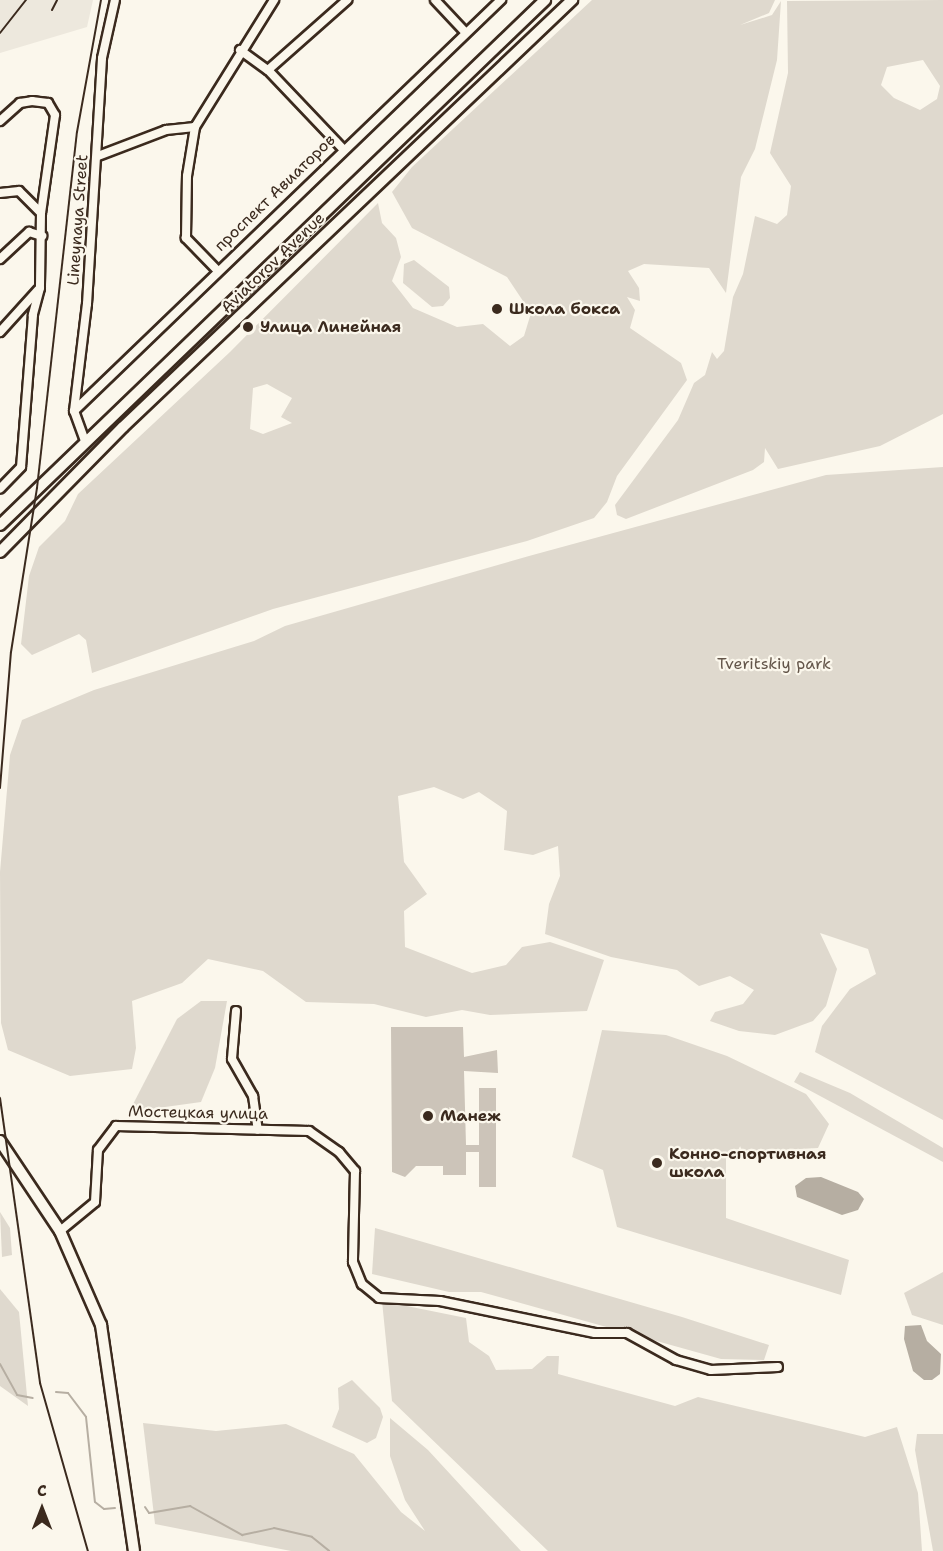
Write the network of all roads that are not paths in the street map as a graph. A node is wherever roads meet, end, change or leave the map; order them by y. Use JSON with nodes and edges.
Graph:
{"nodes":[{"id":1,"x":115,"y":0,"type":"edge"},
{"id":2,"x":274,"y":0,"type":"edge"},
{"id":3,"x":347,"y":0,"type":"edge"},
{"id":4,"x":435,"y":0,"type":"edge"},
{"id":5,"x":501,"y":0,"type":"edge"},
{"id":6,"x":545,"y":0,"type":"edge"},
{"id":7,"x":572,"y":0,"type":"edge"},
{"id":8,"x":466,"y":33,"type":"junction"},
{"id":9,"x":240,"y":50,"type":"junction"},
{"id":10,"x":267,"y":70,"type":"junction"},
{"id":11,"x":0,"y":121,"type":"edge"},
{"id":12,"x":195,"y":127,"type":"junction"},
{"id":13,"x":342,"y":148,"type":"junction"},
{"id":14,"x":98,"y":156,"type":"junction"},
{"id":15,"x":0,"y":193,"type":"edge"},
{"id":16,"x":41,"y":213,"type":"junction"},
{"id":17,"x":42,"y":236,"type":"junction"},
{"id":18,"x":0,"y":259,"type":"edge"},
{"id":19,"x":218,"y":270,"type":"junction"},
{"id":20,"x":40,"y":288,"type":"junction"},
{"id":21,"x":0,"y":332,"type":"edge"},
{"id":22,"x":74,"y":411,"type":"junction"},
{"id":23,"x":85,"y":441,"type":"junction"},
{"id":24,"x":0,"y":489,"type":"edge"},
{"id":25,"x":0,"y":525,"type":"edge"},
{"id":26,"x":0,"y":552,"type":"edge"},
{"id":27,"x":236,"y":1011,"type":"dead end"},
{"id":28,"x":258,"y":1130,"type":"junction"},
{"id":29,"x":0,"y":1141,"type":"edge"},
{"id":30,"x":60,"y":1231,"type":"junction"},
{"id":31,"x":778,"y":1367,"type":"dead end"},
{"id":32,"x":134,"y":1551,"type":"edge"}],
"edges":[{"from":1,"to":14,"type":"street","name":"Lineynaya Street"},
{"from":2,"to":9,"type":"street"},
{"from":3,"to":10,"type":"street"},
{"from":4,"to":8,"type":"street"},
{"from":5,"to":8,"type":"street","name":"проспект Авиаторов"},
{"from":6,"to":23,"type":"main road","name":"Aviatorov Avenue"},
{"from":7,"to":26,"type":"main road","name":"Aviatorov Avenue"},
{"from":8,"to":13,"type":"street","name":"проспект Авиаторов"},
{"from":9,"to":10,"type":"street"},
{"from":9,"to":12,"type":"street"},
{"from":10,"to":13,"type":"street"},
{"from":11,"to":16,"type":"street"},
{"from":12,"to":14,"type":"street"},
{"from":12,"to":19,"type":"street"},
{"from":13,"to":19,"type":"street","name":"проспект Авиаторов"},
{"from":14,"to":22,"type":"street","name":"Lineynaya Street"},
{"from":15,"to":16,"type":"street"},
{"from":16,"to":17,"type":"street"},
{"from":17,"to":18,"type":"street"},
{"from":17,"to":20,"type":"street"},
{"from":19,"to":22,"type":"street","name":"проспект Авиаторов"},
{"from":20,"to":21,"type":"street"},
{"from":20,"to":24,"type":"street"},
{"from":22,"to":23,"type":"street","name":"Lineynaya Street"},
{"from":23,"to":25,"type":"main road","name":"Aviatorov Avenue"},
{"from":27,"to":28,"type":"street"},
{"from":28,"to":30,"type":"street","name":"Мостецкая улица"},
{"from":28,"to":31,"type":"street","name":"Мостецкая улица"},
{"from":29,"to":30,"type":"main road"},
{"from":30,"to":32,"type":"main road"}]}
